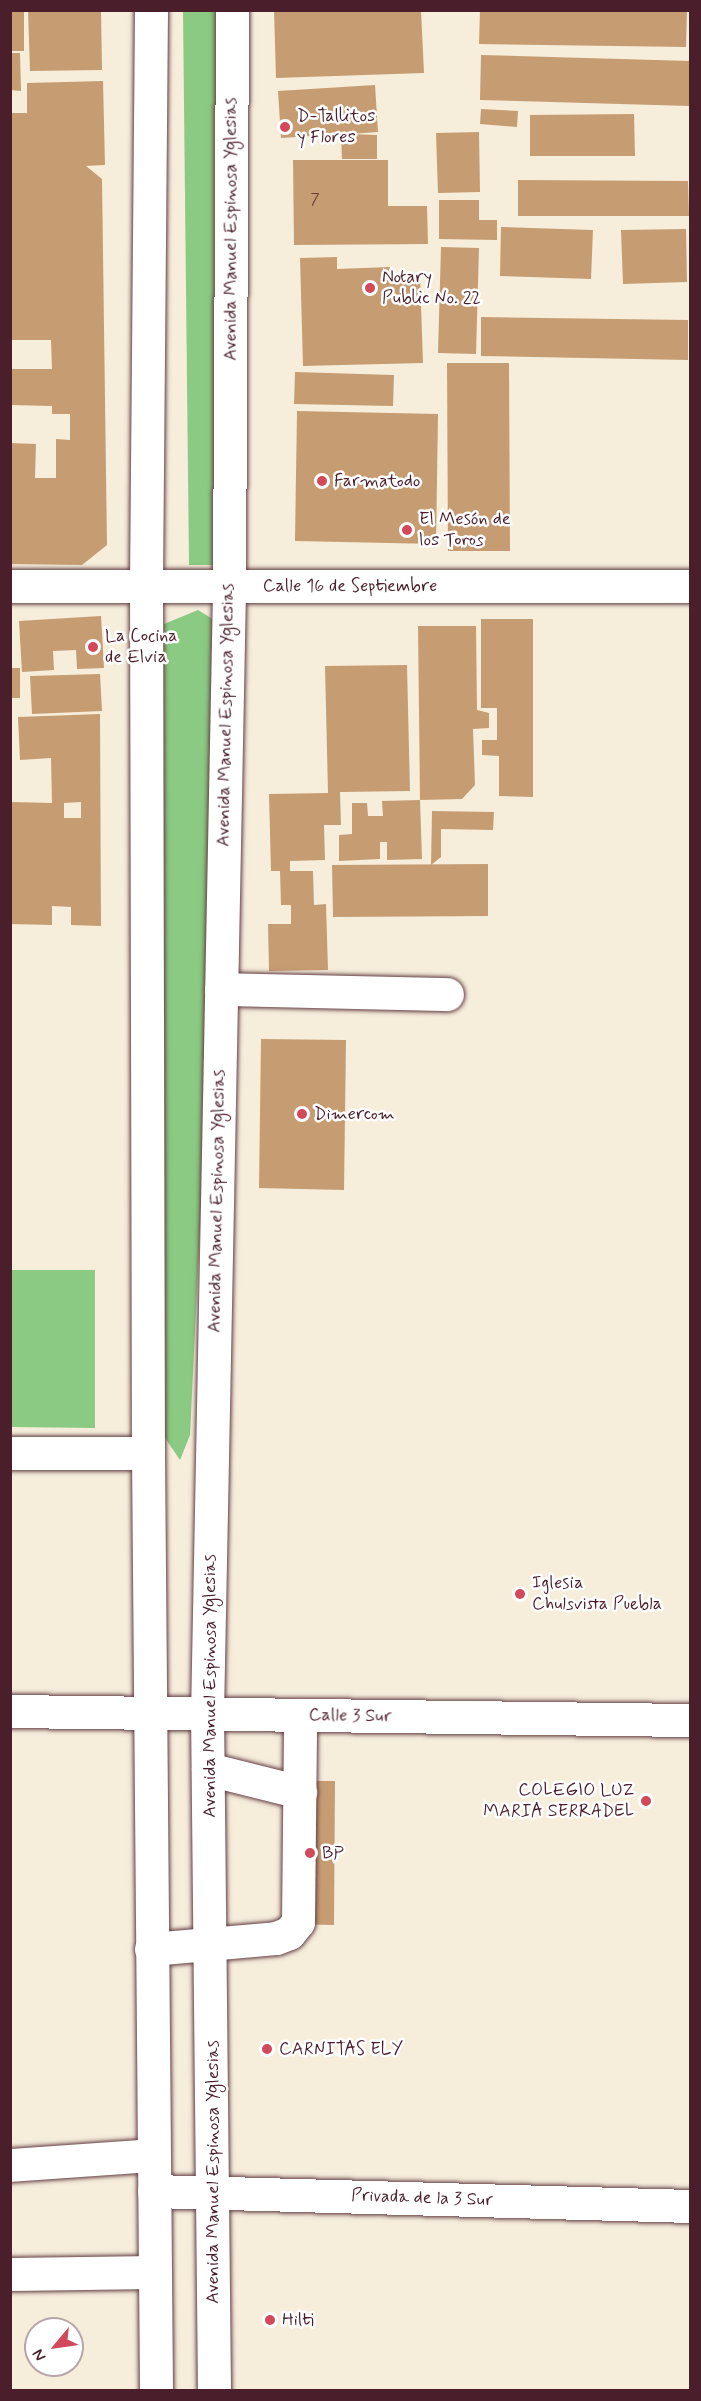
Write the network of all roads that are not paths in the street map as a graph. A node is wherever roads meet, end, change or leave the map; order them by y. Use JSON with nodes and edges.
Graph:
{"nodes":[{"id":1,"x":151,"y":10,"type":"edge"},
{"id":2,"x":232,"y":10,"type":"edge"},
{"id":3,"x":146,"y":585,"type":"junction"},
{"id":4,"x":10,"y":586,"type":"edge"},
{"id":5,"x":690,"y":586,"type":"edge"},
{"id":6,"x":229,"y":587,"type":"junction"},
{"id":7,"x":221,"y":989,"type":"junction"},
{"id":8,"x":447,"y":994,"type":"dead end"},
{"id":9,"x":10,"y":1452,"type":"edge"},
{"id":10,"x":148,"y":1453,"type":"junction"},
{"id":11,"x":10,"y":1711,"type":"edge"},
{"id":12,"x":149,"y":1713,"type":"junction"},
{"id":13,"x":207,"y":1714,"type":"junction"},
{"id":14,"x":300,"y":1715,"type":"junction"},
{"id":15,"x":690,"y":1720,"type":"edge"},
{"id":16,"x":208,"y":1768,"type":"junction"},
{"id":17,"x":300,"y":1792,"type":"junction"},
{"id":18,"x":211,"y":1945,"type":"junction"},
{"id":19,"x":151,"y":1949,"type":"junction"},
{"id":20,"x":153,"y":2155,"type":"junction"},
{"id":21,"x":10,"y":2165,"type":"edge"},
{"id":22,"x":154,"y":2191,"type":"junction"},
{"id":23,"x":214,"y":2192,"type":"junction"},
{"id":24,"x":690,"y":2206,"type":"edge"},
{"id":25,"x":155,"y":2272,"type":"junction"},
{"id":26,"x":10,"y":2274,"type":"edge"},
{"id":27,"x":156,"y":2391,"type":"edge"},
{"id":28,"x":214,"y":2391,"type":"edge"}],
"edges":[{"from":1,"to":3,"type":"main road"},
{"from":2,"to":6,"type":"main road","name":"Avenida Manuel Espinosa Yglesias"},
{"from":3,"to":4,"type":"main road","name":"Calle 16 de Septiembre"},
{"from":3,"to":6,"type":"main road","name":"Calle 16 de Septiembre"},
{"from":3,"to":10,"type":"main road"},
{"from":5,"to":6,"type":"main road","name":"Calle 16 de Septiembre"},
{"from":6,"to":7,"type":"main road","name":"Avenida Manuel Espinosa Yglesias"},
{"from":7,"to":8,"type":"main road"},
{"from":7,"to":13,"type":"main road","name":"Avenida Manuel Espinosa Yglesias"},
{"from":9,"to":10,"type":"main road"},
{"from":10,"to":12,"type":"main road"},
{"from":11,"to":12,"type":"main road","name":"Calle 3 Sur"},
{"from":12,"to":13,"type":"main road","name":"Calle 3 Sur"},
{"from":12,"to":19,"type":"main road"},
{"from":13,"to":14,"type":"main road","name":"Calle 3 Sur"},
{"from":13,"to":16,"type":"main road","name":"Avenida Manuel Espinosa Yglesias"},
{"from":14,"to":15,"type":"main road","name":"Calle 3 Sur"},
{"from":14,"to":17,"type":"main road"},
{"from":16,"to":17,"type":"main road"},
{"from":16,"to":18,"type":"main road","name":"Avenida Manuel Espinosa Yglesias"},
{"from":17,"to":18,"type":"main road"},
{"from":18,"to":19,"type":"main road"},
{"from":18,"to":23,"type":"main road","name":"Avenida Manuel Espinosa Yglesias"},
{"from":19,"to":20,"type":"main road"},
{"from":20,"to":21,"type":"main road"},
{"from":20,"to":22,"type":"main road"},
{"from":22,"to":23,"type":"main road","name":"Privada de la 3 Sur"},
{"from":22,"to":25,"type":"main road"},
{"from":23,"to":24,"type":"main road","name":"Privada de la 3 Sur"},
{"from":23,"to":28,"type":"main road","name":"Avenida Manuel Espinosa Yglesias"},
{"from":25,"to":26,"type":"main road"},
{"from":25,"to":27,"type":"main road"}]}
